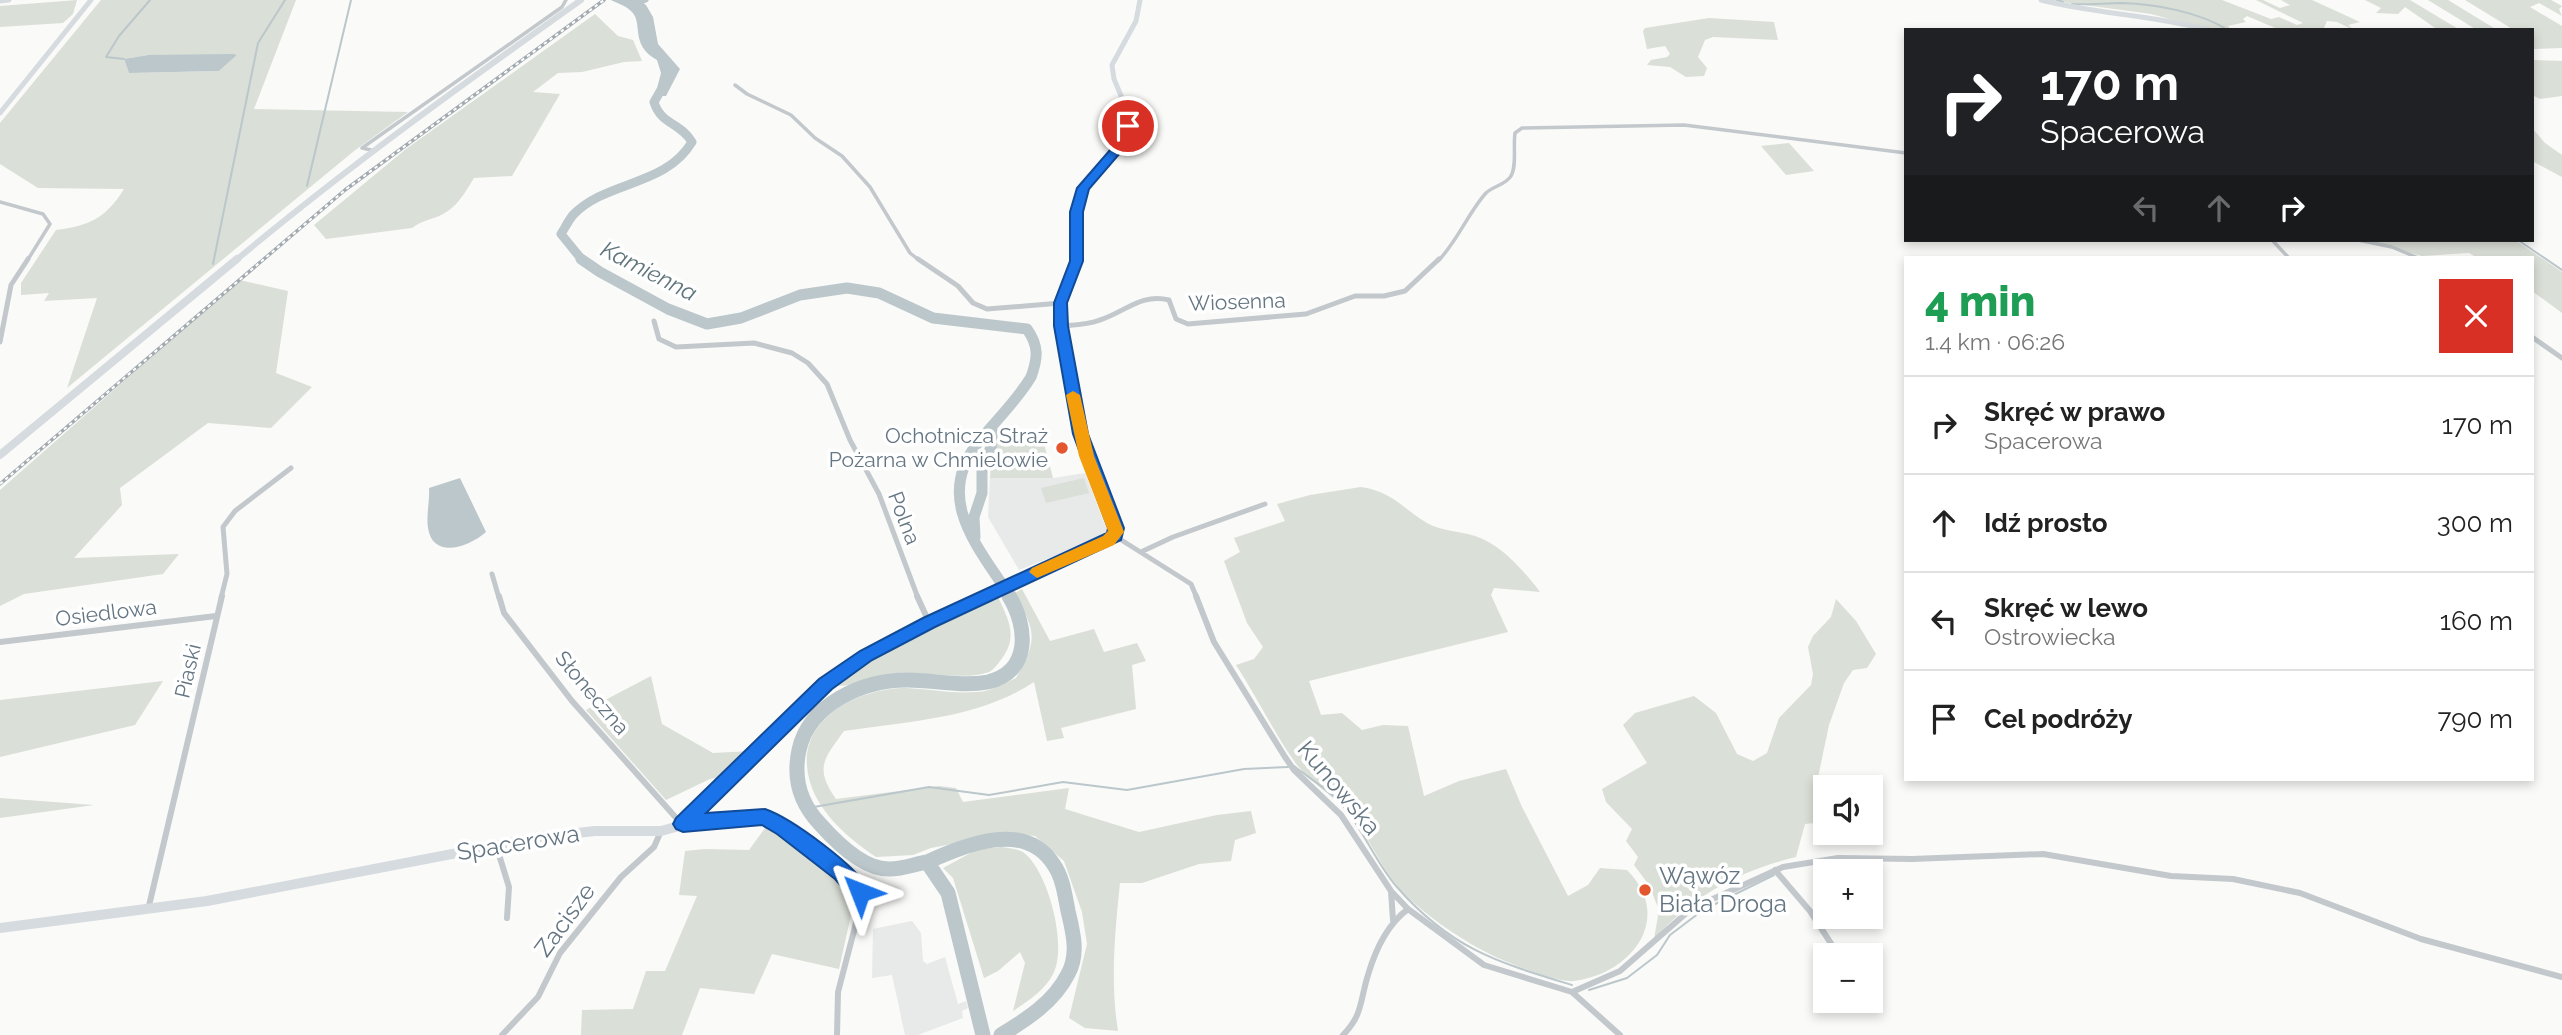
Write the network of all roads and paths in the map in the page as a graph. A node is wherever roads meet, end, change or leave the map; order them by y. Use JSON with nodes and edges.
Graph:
{"nodes":[{"id":1,"x":9,"y":0,"type":"edge"},
{"id":2,"x":91,"y":0,"type":"edge"},
{"id":3,"x":566,"y":0,"type":"edge"},
{"id":4,"x":1140,"y":0,"type":"edge"},
{"id":5,"x":2041,"y":0,"type":"edge"},
{"id":6,"x":0,"y":1,"type":"edge"},
{"id":7,"x":579,"y":2,"type":"edge"},
{"id":8,"x":2201,"y":28,"type":"edge"},
{"id":9,"x":734,"y":85,"type":"dead end"},
{"id":10,"x":0,"y":113,"type":"edge"},
{"id":11,"x":371,"y":150,"type":"junction"},
{"id":12,"x":1904,"y":153,"type":"edge"},
{"id":13,"x":0,"y":202,"type":"edge"},
{"id":14,"x":2274,"y":242,"type":"edge"},
{"id":15,"x":2368,"y":242,"type":"edge"},
{"id":16,"x":2287,"y":256,"type":"edge"},
{"id":17,"x":2414,"y":256,"type":"edge"},
{"id":18,"x":1348,"y":299,"type":"joint"},
{"id":19,"x":1060,"y":303,"type":"junction"},
{"id":20,"x":654,"y":321,"type":"dead end"},
{"id":21,"x":1061,"y":326,"type":"junction"},
{"id":22,"x":2534,"y":338,"type":"edge"},
{"id":23,"x":0,"y":342,"type":"edge"},
{"id":24,"x":2562,"y":358,"type":"edge"},
{"id":25,"x":0,"y":455,"type":"edge"},
{"id":26,"x":291,"y":468,"type":"dead end"},
{"id":27,"x":1265,"y":503,"type":"dead end"},
{"id":28,"x":1115,"y":536,"type":"junction"},
{"id":29,"x":1143,"y":551,"type":"junction"},
{"id":30,"x":492,"y":574,"type":"dead end"},
{"id":31,"x":216,"y":616,"type":"junction"},
{"id":32,"x":929,"y":622,"type":"junction"},
{"id":33,"x":0,"y":642,"type":"edge"},
{"id":34,"x":683,"y":824,"type":"junction"},
{"id":35,"x":662,"y":831,"type":"junction"},
{"id":36,"x":496,"y":845,"type":"junction"},
{"id":37,"x":1775,"y":870,"type":"junction"},
{"id":38,"x":1391,"y":891,"type":"junction"},
{"id":39,"x":1408,"y":909,"type":"junction"},
{"id":40,"x":148,"y":910,"type":"junction"},
{"id":41,"x":507,"y":918,"type":"dead end"},
{"id":42,"x":1393,"y":919,"type":"junction"},
{"id":43,"x":0,"y":928,"type":"edge"},
{"id":44,"x":1831,"y":943,"type":"edge"},
{"id":45,"x":2562,"y":977,"type":"edge"},
{"id":46,"x":1572,"y":992,"type":"junction"},
{"id":47,"x":502,"y":1035,"type":"edge"},
{"id":48,"x":837,"y":1035,"type":"edge"},
{"id":49,"x":1343,"y":1035,"type":"edge"},
{"id":50,"x":1620,"y":1035,"type":"edge"}],
"edges":[{"from":1,"to":6,"type":"street"},
{"from":2,"to":10,"type":"street"},
{"from":3,"to":11,"type":"street"},
{"from":4,"to":19,"type":"street"},
{"from":5,"to":8,"type":"street"},
{"from":7,"to":11,"type":"main road"},
{"from":9,"to":19,"type":"street"},
{"from":11,"to":25,"type":"main road"},
{"from":12,"to":18,"type":"street"},
{"from":13,"to":23,"type":"street"},
{"from":14,"to":16,"type":"street"},
{"from":15,"to":17,"type":"street"},
{"from":18,"to":21,"type":"street","name":"Wiosenna"},
{"from":19,"to":21,"type":"street"},
{"from":20,"to":32,"type":"street","name":"Polna"},
{"from":21,"to":28,"type":"street"},
{"from":22,"to":24,"type":"street"},
{"from":26,"to":31,"type":"street","name":"Piaski"},
{"from":27,"to":29,"type":"street"},
{"from":28,"to":29,"type":"street","name":"Kunowska"},
{"from":28,"to":32,"type":"street","name":"Spacerowa"},
{"from":29,"to":38,"type":"street","name":"Kunowska"},
{"from":30,"to":34,"type":"street","name":"Słoneczna"},
{"from":31,"to":33,"type":"street","name":"Osiedlowa"},
{"from":31,"to":40,"type":"street","name":"Piaski"},
{"from":32,"to":34,"type":"street","name":"Spacerowa"},
{"from":34,"to":35,"type":"street","name":"Spacerowa"},
{"from":34,"to":48,"type":"street"},
{"from":35,"to":36,"type":"street","name":"Spacerowa"},
{"from":35,"to":47,"type":"street","name":"Zacisze"},
{"from":36,"to":40,"type":"street","name":"Spacerowa"},
{"from":36,"to":41,"type":"street"},
{"from":37,"to":44,"type":"street"},
{"from":37,"to":45,"type":"street"},
{"from":37,"to":46,"type":"street"},
{"from":38,"to":39,"type":"street","name":"Kunowska"},
{"from":38,"to":42,"type":"street"},
{"from":39,"to":42,"type":"street"},
{"from":39,"to":46,"type":"street","name":"Kunowska"},
{"from":40,"to":43,"type":"street","name":"Spacerowa"},
{"from":42,"to":49,"type":"street"},
{"from":46,"to":50,"type":"street","name":"Kunowska"}]}
